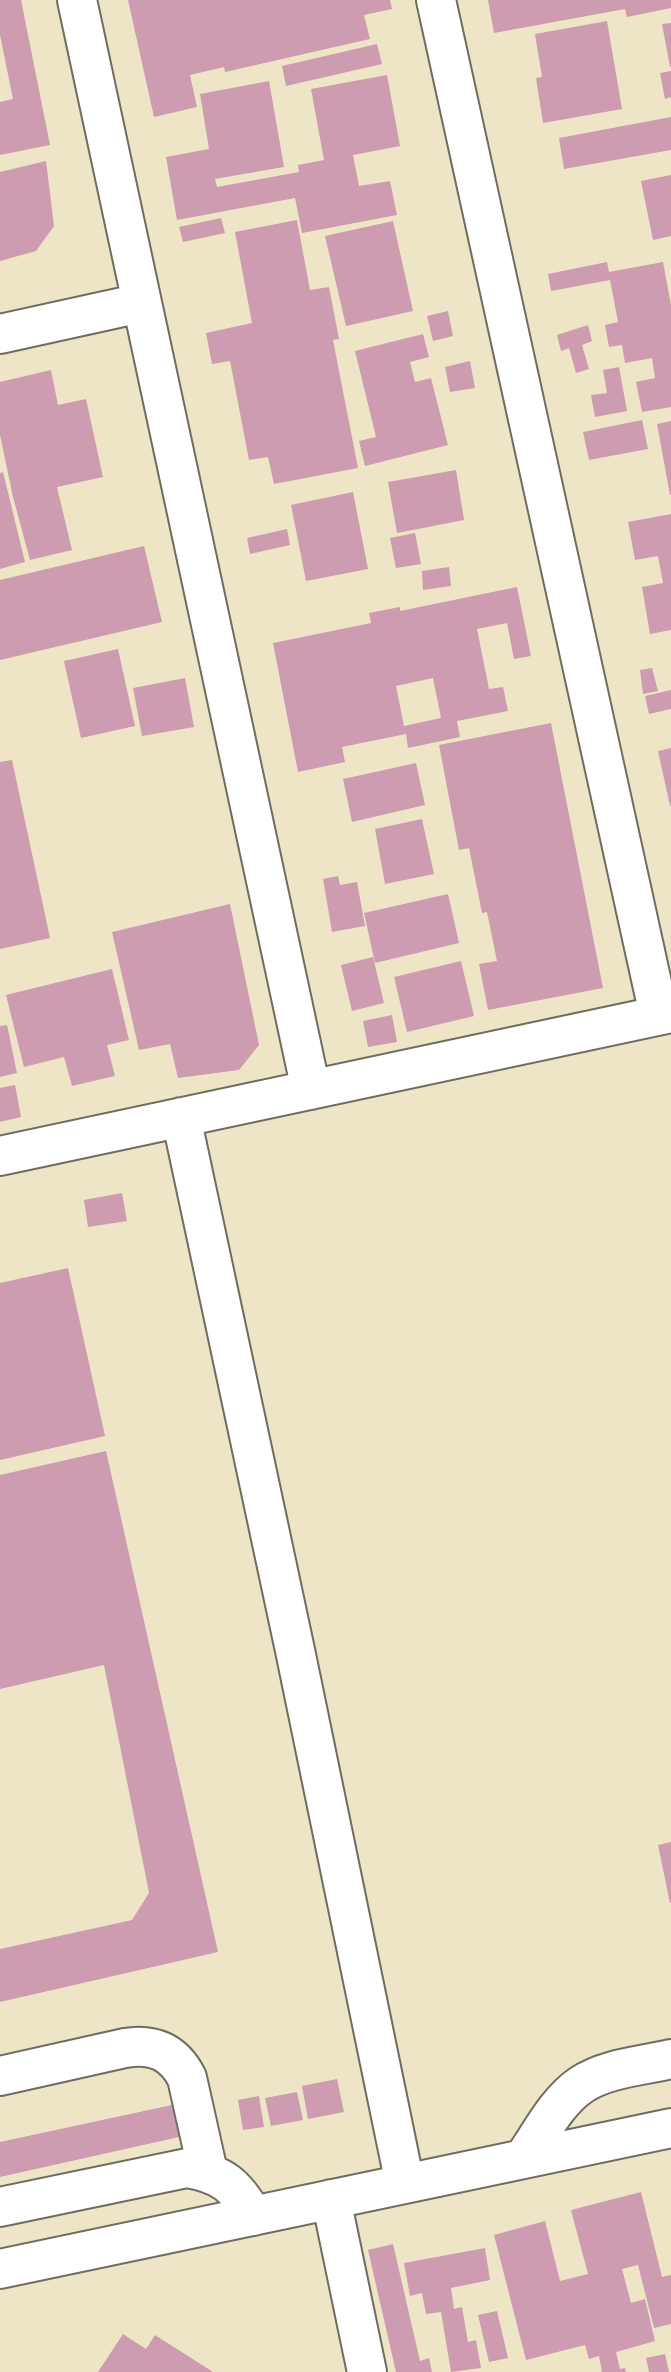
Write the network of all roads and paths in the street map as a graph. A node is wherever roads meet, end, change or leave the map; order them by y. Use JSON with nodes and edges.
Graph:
{"nodes":[{"id":1,"x":77,"y":0,"type":"edge"},
{"id":2,"x":436,"y":0,"type":"edge"},
{"id":3,"x":141,"y":303,"type":"junction"},
{"id":4,"x":0,"y":334,"type":"edge"},
{"id":5,"x":665,"y":1014,"type":"edge"},
{"id":6,"x":311,"y":1090,"type":"junction"},
{"id":7,"x":181,"y":1117,"type":"junction"},
{"id":8,"x":0,"y":1156,"type":"edge"},
{"id":9,"x":671,"y":2059,"type":"edge"},
{"id":10,"x":0,"y":2076,"type":"edge"},
{"id":11,"x":671,"y":2128,"type":"edge"},
{"id":12,"x":523,"y":2159,"type":"junction"},
{"id":13,"x":208,"y":2172,"type":"junction"},
{"id":14,"x":405,"y":2184,"type":"junction"},
{"id":15,"x":331,"y":2199,"type":"junction"},
{"id":16,"x":0,"y":2207,"type":"edge"},
{"id":17,"x":253,"y":2216,"type":"junction"},
{"id":18,"x":0,"y":2269,"type":"edge"},
{"id":19,"x":367,"y":2372,"type":"edge"}],
"edges":[{"from":1,"to":3,"type":"street"},
{"from":2,"to":5,"type":"street"},
{"from":3,"to":4,"type":"street"},
{"from":3,"to":6,"type":"street"},
{"from":5,"to":6,"type":"street"},
{"from":6,"to":7,"type":"street"},
{"from":7,"to":8,"type":"street"},
{"from":7,"to":14,"type":"street"},
{"from":9,"to":12,"type":"street"},
{"from":10,"to":13,"type":"street"},
{"from":11,"to":12,"type":"street"},
{"from":12,"to":14,"type":"street"},
{"from":13,"to":16,"type":"street"},
{"from":13,"to":17,"type":"street"},
{"from":14,"to":15,"type":"street"},
{"from":15,"to":17,"type":"street"},
{"from":15,"to":19,"type":"street"},
{"from":17,"to":18,"type":"street"}]}
